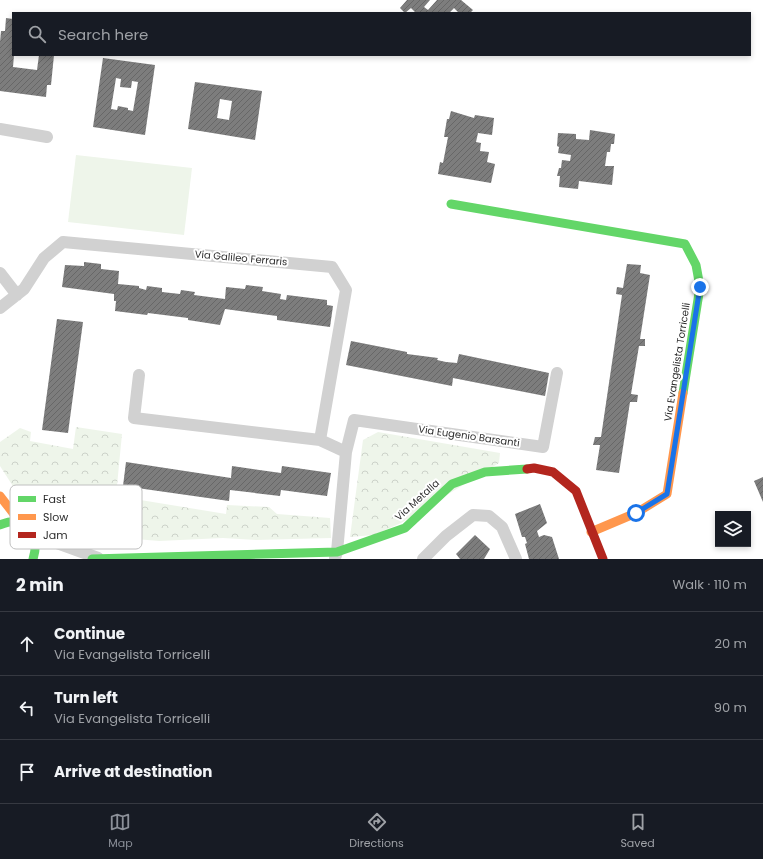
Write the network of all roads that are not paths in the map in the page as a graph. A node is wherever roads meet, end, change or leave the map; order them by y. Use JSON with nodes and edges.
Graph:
{"nodes":[{"id":1,"x":0,"y":129,"type":"edge"},
{"id":2,"x":47,"y":137,"type":"dead end"},
{"id":3,"x":451,"y":204,"type":"dead end"},
{"id":4,"x":0,"y":273,"type":"edge"},
{"id":5,"x":17,"y":295,"type":"junction"},
{"id":6,"x":0,"y":308,"type":"edge"},
{"id":7,"x":557,"y":373,"type":"dead end"},
{"id":8,"x":139,"y":375,"type":"dead end"},
{"id":9,"x":320,"y":440,"type":"junction"},
{"id":10,"x":346,"y":452,"type":"junction"},
{"id":11,"x":0,"y":496,"type":"edge"},
{"id":12,"x":10,"y":509,"type":"edge"},
{"id":13,"x":10,"y":521,"type":"edge"},
{"id":14,"x":0,"y":525,"type":"edge"},
{"id":15,"x":591,"y":532,"type":"junction"},
{"id":16,"x":36,"y":549,"type":"edge"},
{"id":17,"x":69,"y":549,"type":"edge"},
{"id":18,"x":336,"y":556,"type":"edge"},
{"id":19,"x":33,"y":559,"type":"edge"},
{"id":20,"x":95,"y":559,"type":"edge"},
{"id":21,"x":423,"y":559,"type":"edge"},
{"id":22,"x":516,"y":559,"type":"edge"},
{"id":23,"x":603,"y":559,"type":"edge"}],
"edges":[{"from":1,"to":2,"type":"street"},
{"from":3,"to":15,"type":"street","name":"Via Evangelista Torricelli"},
{"from":4,"to":5,"type":"street"},
{"from":5,"to":6,"type":"street","name":"Via Galileo Ferraris"},
{"from":5,"to":9,"type":"street","name":"Via Galileo Ferraris"},
{"from":7,"to":10,"type":"street","name":"Via Eugenio Barsanti"},
{"from":8,"to":9,"type":"street"},
{"from":9,"to":10,"type":"street"},
{"from":10,"to":18,"type":"street","name":"Via Eugenio Barsanti"},
{"from":11,"to":12,"type":"street"},
{"from":13,"to":14,"type":"street"},
{"from":15,"to":18,"type":"street","name":"Via Metalla"},
{"from":15,"to":23,"type":"street","name":"Via Metalla"},
{"from":16,"to":19,"type":"street"},
{"from":17,"to":20,"type":"street"},
{"from":18,"to":20,"type":"street","name":"Via Metalla"},
{"from":21,"to":22,"type":"street"}]}
